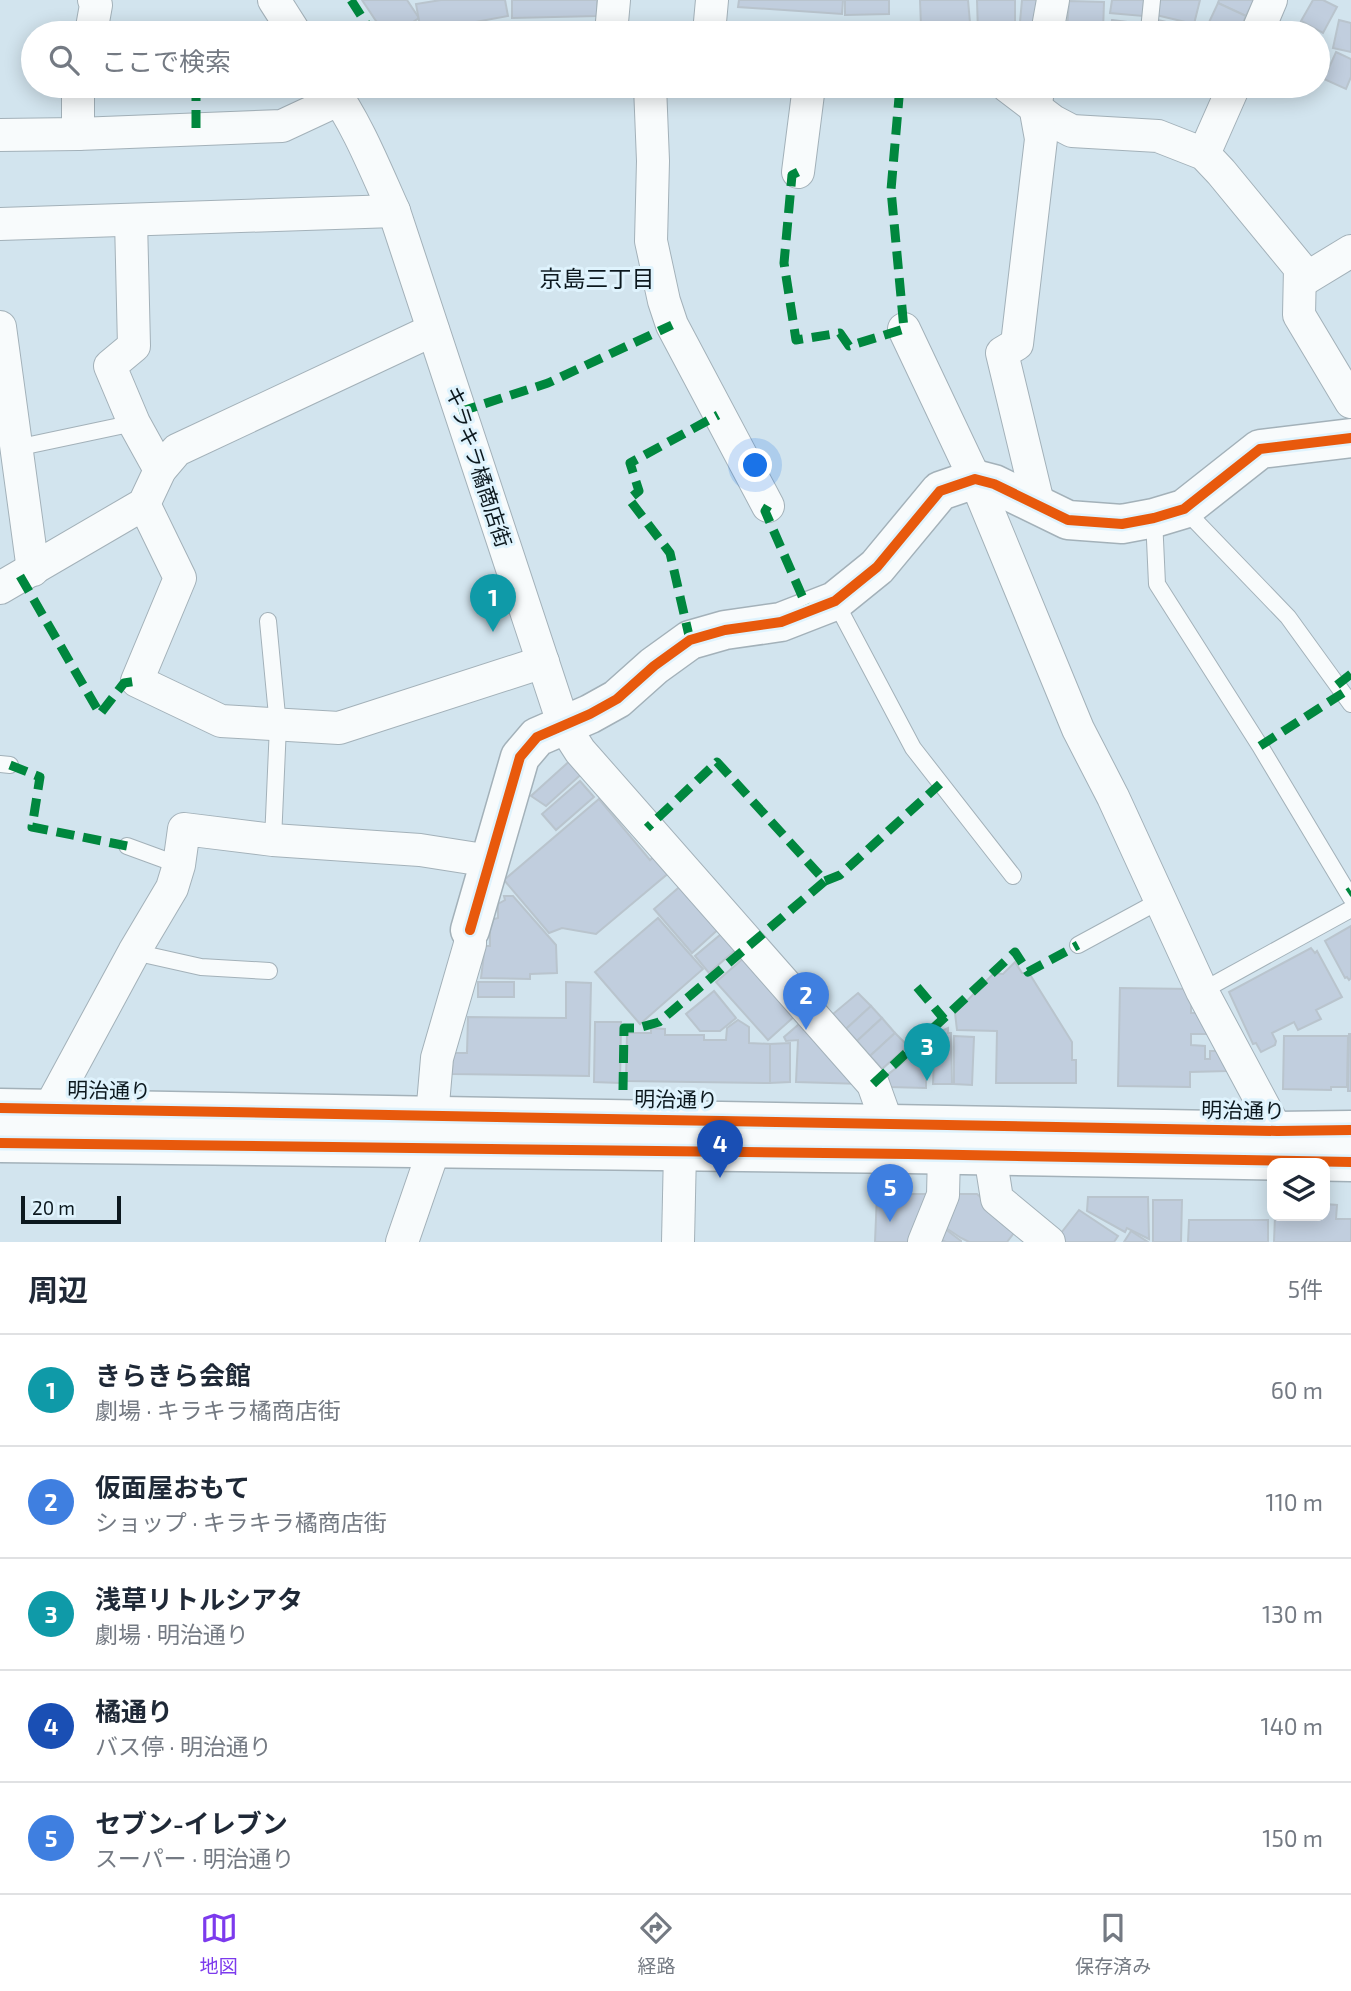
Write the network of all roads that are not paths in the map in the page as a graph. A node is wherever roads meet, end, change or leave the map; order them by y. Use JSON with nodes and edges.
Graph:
{"nodes":[{"id":1,"x":94,"y":0,"type":"edge"},
{"id":2,"x":274,"y":0,"type":"edge"},
{"id":3,"x":614,"y":0,"type":"edge"},
{"id":4,"x":712,"y":0,"type":"edge"},
{"id":5,"x":1053,"y":0,"type":"edge"},
{"id":6,"x":1152,"y":0,"type":"edge"},
{"id":7,"x":1271,"y":0,"type":"edge"},
{"id":8,"x":93,"y":21,"type":"edge"},
{"id":9,"x":287,"y":21,"type":"edge"},
{"id":10,"x":612,"y":21,"type":"edge"},
{"id":11,"x":710,"y":21,"type":"edge"},
{"id":12,"x":1049,"y":21,"type":"edge"},
{"id":13,"x":1150,"y":21,"type":"edge"},
{"id":14,"x":1261,"y":21,"type":"edge"},
{"id":15,"x":78,"y":98,"type":"edge"},
{"id":16,"x":327,"y":98,"type":"edge"},
{"id":17,"x":338,"y":98,"type":"edge"},
{"id":18,"x":650,"y":98,"type":"edge"},
{"id":19,"x":807,"y":98,"type":"edge"},
{"id":20,"x":1037,"y":98,"type":"edge"},
{"id":21,"x":1038,"y":98,"type":"edge"},
{"id":22,"x":1229,"y":98,"type":"edge"},
{"id":23,"x":78,"y":134,"type":"junction"},
{"id":24,"x":0,"y":135,"type":"edge"},
{"id":25,"x":1204,"y":154,"type":"junction"},
{"id":26,"x":798,"y":173,"type":"dead end"},
{"id":27,"x":394,"y":211,"type":"junction"},
{"id":28,"x":131,"y":220,"type":"junction"},
{"id":29,"x":0,"y":224,"type":"edge"},
{"id":30,"x":1351,"y":251,"type":"edge"},
{"id":31,"x":1300,"y":282,"type":"junction"},
{"id":32,"x":0,"y":327,"type":"edge"},
{"id":33,"x":904,"y":329,"type":"dead end"},
{"id":34,"x":433,"y":330,"type":"junction"},
{"id":35,"x":1351,"y":402,"type":"edge"},
{"id":36,"x":134,"y":423,"type":"junction"},
{"id":37,"x":1351,"y":438,"type":"edge"},
{"id":38,"x":16,"y":448,"type":"junction"},
{"id":39,"x":160,"y":470,"type":"junction"},
{"id":40,"x":975,"y":479,"type":"junction"},
{"id":41,"x":144,"y":504,"type":"junction"},
{"id":42,"x":768,"y":506,"type":"dead end"},
{"id":43,"x":1039,"y":507,"type":"junction"},
{"id":44,"x":1169,"y":514,"type":"junction"},
{"id":45,"x":33,"y":570,"type":"junction"},
{"id":46,"x":0,"y":588,"type":"edge"},
{"id":47,"x":835,"y":601,"type":"junction"},
{"id":48,"x":268,"y":621,"type":"dead end"},
{"id":49,"x":543,"y":662,"type":"junction"},
{"id":50,"x":1351,"y":704,"type":"edge"},
{"id":51,"x":278,"y":726,"type":"junction"},
{"id":52,"x":564,"y":726,"type":"junction"},
{"id":53,"x":273,"y":840,"type":"junction"},
{"id":54,"x":127,"y":846,"type":"dead end"},
{"id":55,"x":490,"y":861,"type":"junction"},
{"id":56,"x":179,"y":865,"type":"junction"},
{"id":57,"x":1013,"y":876,"type":"dead end"},
{"id":58,"x":1351,"y":898,"type":"edge"},
{"id":59,"x":1161,"y":901,"type":"junction"},
{"id":60,"x":1351,"y":909,"type":"edge"},
{"id":61,"x":470,"y":930,"type":"joint"},
{"id":62,"x":1078,"y":945,"type":"dead end"},
{"id":63,"x":134,"y":952,"type":"junction"},
{"id":64,"x":269,"y":971,"type":"dead end"},
{"id":65,"x":1202,"y":991,"type":"junction"},
{"id":66,"x":0,"y":1108,"type":"edge"},
{"id":67,"x":50,"y":1109,"type":"junction"},
{"id":68,"x":887,"y":1123,"type":"junction"},
{"id":69,"x":1351,"y":1130,"type":"edge"},
{"id":70,"x":1277,"y":1131,"type":"junction"},
{"id":71,"x":433,"y":1133,"type":"junction"},
{"id":72,"x":0,"y":1143,"type":"edge"},
{"id":73,"x":680,"y":1151,"type":"junction"},
{"id":74,"x":944,"y":1154,"type":"junction"},
{"id":75,"x":990,"y":1155,"type":"junction"},
{"id":76,"x":1351,"y":1162,"type":"edge"},
{"id":77,"x":402,"y":1242,"type":"edge"},
{"id":78,"x":678,"y":1242,"type":"edge"},
{"id":79,"x":924,"y":1242,"type":"edge"},
{"id":80,"x":1049,"y":1242,"type":"edge"}],
"edges":[{"from":1,"to":8,"type":"street"},
{"from":2,"to":9,"type":"street"},
{"from":3,"to":10,"type":"street"},
{"from":4,"to":11,"type":"street"},
{"from":5,"to":12,"type":"street"},
{"from":6,"to":13,"type":"lane"},
{"from":7,"to":14,"type":"street"},
{"from":15,"to":23,"type":"street"},
{"from":16,"to":23,"type":"street"},
{"from":17,"to":27,"type":"street","name":"キラキラ橘商店街"},
{"from":18,"to":42,"type":"street"},
{"from":19,"to":26,"type":"street"},
{"from":20,"to":43,"type":"street"},
{"from":21,"to":25,"type":"street"},
{"from":22,"to":25,"type":"street"},
{"from":23,"to":24,"type":"street"},
{"from":25,"to":31,"type":"street"},
{"from":27,"to":28,"type":"street"},
{"from":27,"to":34,"type":"street","name":"キラキラ橘商店街"},
{"from":28,"to":29,"type":"street"},
{"from":28,"to":36,"type":"street"},
{"from":30,"to":31,"type":"street"},
{"from":31,"to":35,"type":"street"},
{"from":32,"to":38,"type":"street"},
{"from":33,"to":40,"type":"street"},
{"from":34,"to":39,"type":"street"},
{"from":34,"to":49,"type":"street","name":"キラキラ橘商店街"},
{"from":36,"to":38,"type":"lane"},
{"from":36,"to":39,"type":"street"},
{"from":37,"to":44,"type":"main road"},
{"from":38,"to":45,"type":"street"},
{"from":39,"to":41,"type":"street"},
{"from":40,"to":43,"type":"main road"},
{"from":40,"to":47,"type":"main road"},
{"from":40,"to":59,"type":"street"},
{"from":41,"to":45,"type":"street"},
{"from":41,"to":51,"type":"street"},
{"from":43,"to":44,"type":"main road"},
{"from":44,"to":50,"type":"lane"},
{"from":44,"to":58,"type":"lane"},
{"from":45,"to":46,"type":"street"},
{"from":47,"to":52,"type":"main road"},
{"from":47,"to":57,"type":"lane"},
{"from":48,"to":51,"type":"lane"},
{"from":49,"to":51,"type":"street"},
{"from":49,"to":52,"type":"street","name":"キラキラ橘商店街"},
{"from":51,"to":53,"type":"lane"},
{"from":52,"to":55,"type":"main road"},
{"from":52,"to":68,"type":"street","name":"キラキラ橘商店街"},
{"from":53,"to":55,"type":"street"},
{"from":53,"to":56,"type":"street"},
{"from":54,"to":56,"type":"lane"},
{"from":55,"to":61,"type":"main road"},
{"from":56,"to":63,"type":"street"},
{"from":59,"to":62,"type":"lane"},
{"from":59,"to":65,"type":"street"},
{"from":60,"to":65,"type":"lane"},
{"from":61,"to":71,"type":"street"},
{"from":63,"to":64,"type":"lane"},
{"from":63,"to":67,"type":"street"},
{"from":65,"to":70,"type":"street"},
{"from":66,"to":67,"type":"main road","name":"明治通り"},
{"from":67,"to":71,"type":"main road","name":"明治通り"},
{"from":68,"to":70,"type":"main road","name":"明治通り"},
{"from":68,"to":71,"type":"main road","name":"明治通り"},
{"from":69,"to":70,"type":"main road","name":"明治通り"},
{"from":71,"to":72,"type":"main road","name":"明治通り"},
{"from":71,"to":73,"type":"main road","name":"明治通り"},
{"from":71,"to":77,"type":"street"},
{"from":73,"to":74,"type":"main road","name":"明治通り"},
{"from":73,"to":78,"type":"street"},
{"from":74,"to":75,"type":"main road","name":"明治通り"},
{"from":74,"to":79,"type":"street"},
{"from":75,"to":76,"type":"main road","name":"明治通り"},
{"from":75,"to":80,"type":"street"}]}
